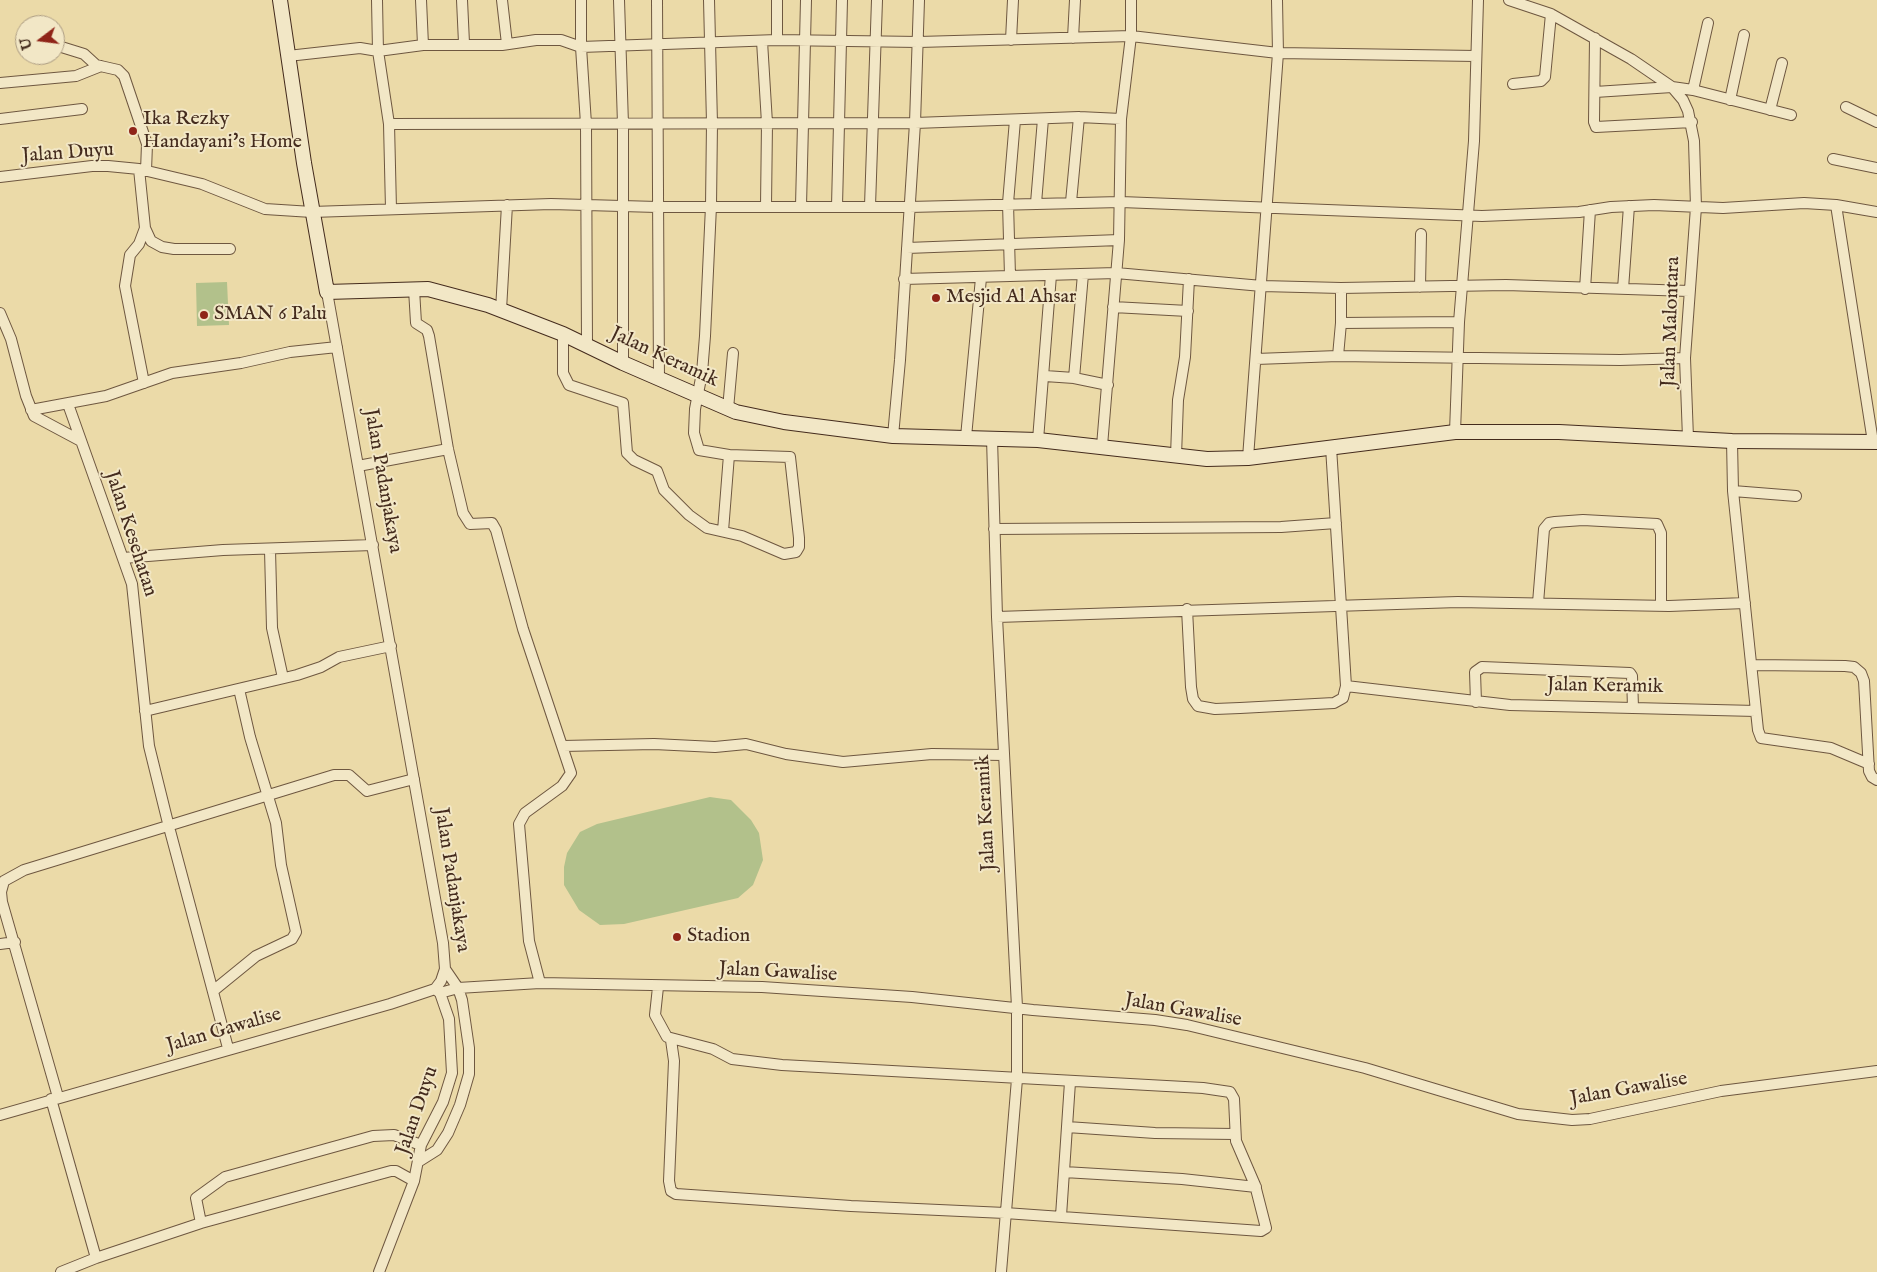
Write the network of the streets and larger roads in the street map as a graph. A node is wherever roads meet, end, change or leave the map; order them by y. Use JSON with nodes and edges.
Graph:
{"nodes":[{"id":1,"x":280,"y":0,"type":"edge"},
{"id":2,"x":377,"y":0,"type":"edge"},
{"id":3,"x":421,"y":0,"type":"edge"},
{"id":4,"x":462,"y":0,"type":"edge"},
{"id":5,"x":502,"y":0,"type":"edge"},
{"id":6,"x":581,"y":0,"type":"edge"},
{"id":7,"x":619,"y":0,"type":"edge"},
{"id":8,"x":657,"y":0,"type":"edge"},
{"id":9,"x":708,"y":0,"type":"edge"},
{"id":10,"x":777,"y":0,"type":"edge"},
{"id":11,"x":806,"y":0,"type":"edge"},
{"id":12,"x":842,"y":0,"type":"edge"},
{"id":13,"x":876,"y":0,"type":"edge"},
{"id":14,"x":919,"y":0,"type":"edge"},
{"id":15,"x":1013,"y":0,"type":"edge"},
{"id":16,"x":1075,"y":0,"type":"edge"},
{"id":17,"x":1131,"y":0,"type":"edge"},
{"id":18,"x":1277,"y":0,"type":"edge"},
{"id":19,"x":1478,"y":0,"type":"edge"},
{"id":20,"x":1509,"y":0,"type":"edge"},
{"id":21,"x":1529,"y":3,"type":"edge"},
{"id":22,"x":1551,"y":14,"type":"junction"},
{"id":23,"x":1708,"y":23,"type":"dead end"},
{"id":24,"x":1744,"y":35,"type":"dead end"},
{"id":25,"x":1131,"y":36,"type":"junction"},
{"id":26,"x":1074,"y":38,"type":"junction"},
{"id":27,"x":1596,"y":38,"type":"junction"},
{"id":28,"x":778,"y":40,"type":"junction"},
{"id":29,"x":805,"y":40,"type":"junction"},
{"id":30,"x":841,"y":40,"type":"junction"},
{"id":31,"x":1011,"y":40,"type":"junction"},
{"id":32,"x":762,"y":41,"type":"junction"},
{"id":33,"x":876,"y":41,"type":"junction"},
{"id":34,"x":708,"y":42,"type":"junction"},
{"id":35,"x":918,"y":42,"type":"junction"},
{"id":36,"x":464,"y":43,"type":"junction"},
{"id":37,"x":657,"y":43,"type":"junction"},
{"id":38,"x":507,"y":44,"type":"junction"},
{"id":39,"x":423,"y":45,"type":"junction"},
{"id":40,"x":620,"y":46,"type":"junction"},
{"id":41,"x":581,"y":47,"type":"junction"},
{"id":42,"x":65,"y":48,"type":"edge"},
{"id":43,"x":378,"y":51,"type":"junction"},
{"id":44,"x":1278,"y":53,"type":"junction"},
{"id":45,"x":288,"y":56,"type":"junction"},
{"id":46,"x":1476,"y":56,"type":"junction"},
{"id":47,"x":1782,"y":63,"type":"dead end"},
{"id":48,"x":101,"y":66,"type":"junction"},
{"id":49,"x":0,"y":83,"type":"edge"},
{"id":50,"x":1513,"y":84,"type":"dead end"},
{"id":51,"x":1672,"y":87,"type":"junction"},
{"id":52,"x":1693,"y":90,"type":"junction"},
{"id":53,"x":1595,"y":92,"type":"junction"},
{"id":54,"x":1730,"y":100,"type":"junction"},
{"id":55,"x":1846,"y":107,"type":"dead end"},
{"id":56,"x":82,"y":109,"type":"dead end"},
{"id":57,"x":1770,"y":110,"type":"junction"},
{"id":58,"x":1791,"y":115,"type":"dead end"},
{"id":59,"x":1079,"y":117,"type":"junction"},
{"id":60,"x":0,"y":119,"type":"edge"},
{"id":61,"x":1043,"y":119,"type":"junction"},
{"id":62,"x":1121,"y":119,"type":"junction"},
{"id":63,"x":1015,"y":120,"type":"junction"},
{"id":64,"x":874,"y":122,"type":"junction"},
{"id":65,"x":1692,"y":122,"type":"junction"},
{"id":66,"x":1877,"y":122,"type":"edge"},
{"id":67,"x":712,"y":123,"type":"junction"},
{"id":68,"x":767,"y":123,"type":"junction"},
{"id":69,"x":803,"y":123,"type":"junction"},
{"id":70,"x":839,"y":123,"type":"junction"},
{"id":71,"x":915,"y":123,"type":"junction"},
{"id":72,"x":389,"y":124,"type":"junction"},
{"id":73,"x":586,"y":124,"type":"junction"},
{"id":74,"x":623,"y":124,"type":"junction"},
{"id":75,"x":659,"y":124,"type":"junction"},
{"id":76,"x":1833,"y":159,"type":"dead end"},
{"id":77,"x":1877,"y":168,"type":"edge"},
{"id":78,"x":143,"y":170,"type":"junction"},
{"id":79,"x":0,"y":178,"type":"edge"},
{"id":80,"x":1071,"y":202,"type":"junction"},
{"id":81,"x":1121,"y":202,"type":"junction"},
{"id":82,"x":1008,"y":203,"type":"junction"},
{"id":83,"x":1036,"y":203,"type":"junction"},
{"id":84,"x":586,"y":204,"type":"junction"},
{"id":85,"x":507,"y":205,"type":"junction"},
{"id":86,"x":1836,"y":205,"type":"junction"},
{"id":87,"x":711,"y":206,"type":"junction"},
{"id":88,"x":766,"y":206,"type":"junction"},
{"id":89,"x":801,"y":206,"type":"junction"},
{"id":90,"x":837,"y":206,"type":"junction"},
{"id":91,"x":870,"y":206,"type":"junction"},
{"id":92,"x":1629,"y":206,"type":"junction"},
{"id":93,"x":622,"y":207,"type":"junction"},
{"id":94,"x":657,"y":207,"type":"junction"},
{"id":95,"x":909,"y":207,"type":"junction"},
{"id":96,"x":1696,"y":207,"type":"junction"},
{"id":97,"x":391,"y":208,"type":"junction"},
{"id":98,"x":1267,"y":209,"type":"junction"},
{"id":99,"x":1590,"y":210,"type":"junction"},
{"id":100,"x":312,"y":212,"type":"junction"},
{"id":101,"x":1877,"y":212,"type":"edge"},
{"id":102,"x":1469,"y":216,"type":"junction"},
{"id":103,"x":145,"y":228,"type":"junction"},
{"id":104,"x":1421,"y":234,"type":"dead end"},
{"id":105,"x":1119,"y":240,"type":"junction"},
{"id":106,"x":1009,"y":245,"type":"junction"},
{"id":107,"x":907,"y":248,"type":"junction"},
{"id":108,"x":230,"y":249,"type":"dead end"},
{"id":109,"x":1083,"y":274,"type":"junction"},
{"id":110,"x":1116,"y":274,"type":"junction"},
{"id":111,"x":1052,"y":275,"type":"junction"},
{"id":112,"x":1010,"y":276,"type":"junction"},
{"id":113,"x":981,"y":278,"type":"junction"},
{"id":114,"x":904,"y":279,"type":"junction"},
{"id":115,"x":1190,"y":279,"type":"junction"},
{"id":116,"x":1262,"y":286,"type":"junction"},
{"id":117,"x":1462,"y":286,"type":"junction"},
{"id":118,"x":1420,"y":287,"type":"junction"},
{"id":119,"x":1341,"y":288,"type":"junction"},
{"id":120,"x":414,"y":289,"type":"junction"},
{"id":121,"x":1585,"y":289,"type":"junction"},
{"id":122,"x":1623,"y":289,"type":"junction"},
{"id":123,"x":1689,"y":291,"type":"junction"},
{"id":124,"x":327,"y":292,"type":"junction"},
{"id":125,"x":1113,"y":307,"type":"junction"},
{"id":126,"x":501,"y":310,"type":"junction"},
{"id":127,"x":1188,"y":311,"type":"junction"},
{"id":128,"x":0,"y":313,"type":"edge"},
{"id":129,"x":1341,"y":322,"type":"junction"},
{"id":130,"x":1459,"y":322,"type":"junction"},
{"id":131,"x":563,"y":334,"type":"junction"},
{"id":132,"x":586,"y":344,"type":"junction"},
{"id":133,"x":337,"y":347,"type":"junction"},
{"id":134,"x":733,"y":353,"type":"dead end"},
{"id":135,"x":1338,"y":356,"type":"junction"},
{"id":136,"x":1457,"y":358,"type":"junction"},
{"id":137,"x":1685,"y":358,"type":"junction"},
{"id":138,"x":1256,"y":359,"type":"junction"},
{"id":139,"x":623,"y":363,"type":"junction"},
{"id":140,"x":1045,"y":376,"type":"junction"},
{"id":141,"x":1074,"y":378,"type":"junction"},
{"id":142,"x":660,"y":380,"type":"junction"},
{"id":143,"x":144,"y":383,"type":"junction"},
{"id":144,"x":1108,"y":385,"type":"junction"},
{"id":145,"x":698,"y":397,"type":"junction"},
{"id":146,"x":68,"y":404,"type":"junction"},
{"id":147,"x":728,"y":409,"type":"junction"},
{"id":148,"x":31,"y":410,"type":"junction"},
{"id":149,"x":1455,"y":432,"type":"junction"},
{"id":150,"x":893,"y":436,"type":"junction"},
{"id":151,"x":966,"y":437,"type":"junction"},
{"id":152,"x":992,"y":438,"type":"junction"},
{"id":153,"x":1688,"y":438,"type":"junction"},
{"id":154,"x":79,"y":440,"type":"junction"},
{"id":155,"x":1038,"y":440,"type":"junction"},
{"id":156,"x":1732,"y":441,"type":"junction"},
{"id":157,"x":1875,"y":442,"type":"edge"},
{"id":158,"x":1102,"y":446,"type":"junction"},
{"id":159,"x":1331,"y":447,"type":"junction"},
{"id":160,"x":448,"y":449,"type":"junction"},
{"id":161,"x":729,"y":455,"type":"junction"},
{"id":162,"x":1176,"y":456,"type":"junction"},
{"id":163,"x":1248,"y":458,"type":"junction"},
{"id":164,"x":358,"y":466,"type":"junction"},
{"id":165,"x":1732,"y":491,"type":"junction"},
{"id":166,"x":1796,"y":496,"type":"dead end"},
{"id":167,"x":1336,"y":523,"type":"junction"},
{"id":168,"x":994,"y":529,"type":"junction"},
{"id":169,"x":722,"y":531,"type":"junction"},
{"id":170,"x":373,"y":545,"type":"junction"},
{"id":171,"x":270,"y":550,"type":"junction"},
{"id":172,"x":123,"y":558,"type":"junction"},
{"id":173,"x":1538,"y":603,"type":"junction"},
{"id":174,"x":1745,"y":603,"type":"junction"},
{"id":175,"x":1342,"y":606,"type":"junction"},
{"id":176,"x":1661,"y":606,"type":"junction"},
{"id":177,"x":1187,"y":609,"type":"junction"},
{"id":178,"x":997,"y":617,"type":"junction"},
{"id":179,"x":391,"y":646,"type":"junction"},
{"id":180,"x":1752,"y":664,"type":"junction"},
{"id":181,"x":283,"y":678,"type":"junction"},
{"id":182,"x":1346,"y":686,"type":"junction"},
{"id":183,"x":239,"y":689,"type":"junction"},
{"id":184,"x":1476,"y":702,"type":"junction"},
{"id":185,"x":1633,"y":708,"type":"junction"},
{"id":186,"x":145,"y":711,"type":"junction"},
{"id":187,"x":1756,"y":711,"type":"junction"},
{"id":188,"x":563,"y":746,"type":"junction"},
{"id":189,"x":1004,"y":755,"type":"junction"},
{"id":190,"x":1868,"y":764,"type":"junction"},
{"id":191,"x":414,"y":779,"type":"junction"},
{"id":192,"x":1877,"y":780,"type":"edge"},
{"id":193,"x":267,"y":794,"type":"junction"},
{"id":194,"x":169,"y":827,"type":"junction"},
{"id":195,"x":15,"y":942,"type":"junction"},
{"id":196,"x":0,"y":944,"type":"edge"},
{"id":197,"x":445,"y":969,"type":"junction"},
{"id":198,"x":540,"y":983,"type":"junction"},
{"id":199,"x":658,"y":987,"type":"junction"},
{"id":200,"x":458,"y":988,"type":"junction"},
{"id":201,"x":213,"y":991,"type":"junction"},
{"id":202,"x":437,"y":991,"type":"junction"},
{"id":203,"x":1017,"y":1008,"type":"junction"},
{"id":204,"x":671,"y":1040,"type":"junction"},
{"id":205,"x":228,"y":1048,"type":"junction"},
{"id":206,"x":1877,"y":1071,"type":"edge"},
{"id":207,"x":1017,"y":1079,"type":"junction"},
{"id":208,"x":1070,"y":1082,"type":"junction"},
{"id":209,"x":54,"y":1098,"type":"junction"},
{"id":210,"x":0,"y":1114,"type":"edge"},
{"id":211,"x":1067,"y":1127,"type":"junction"},
{"id":212,"x":1235,"y":1134,"type":"junction"},
{"id":213,"x":421,"y":1145,"type":"junction"},
{"id":214,"x":418,"y":1162,"type":"junction"},
{"id":215,"x":1064,"y":1172,"type":"junction"},
{"id":216,"x":414,"y":1181,"type":"junction"},
{"id":217,"x":1256,"y":1187,"type":"junction"},
{"id":218,"x":1005,"y":1212,"type":"junction"},
{"id":219,"x":1062,"y":1216,"type":"junction"},
{"id":220,"x":201,"y":1222,"type":"junction"},
{"id":221,"x":96,"y":1258,"type":"junction"},
{"id":222,"x":61,"y":1272,"type":"edge"},
{"id":223,"x":379,"y":1272,"type":"edge"},
{"id":224,"x":1001,"y":1272,"type":"edge"}],
"edges":[{"from":1,"to":45,"type":"street","name":"Jalan Padanjakaya"},
{"from":2,"to":43,"type":"street"},
{"from":3,"to":39,"type":"street"},
{"from":4,"to":36,"type":"street"},
{"from":5,"to":38,"type":"street"},
{"from":6,"to":41,"type":"street"},
{"from":7,"to":40,"type":"street"},
{"from":8,"to":37,"type":"street"},
{"from":9,"to":34,"type":"street"},
{"from":10,"to":28,"type":"street"},
{"from":11,"to":29,"type":"street"},
{"from":12,"to":30,"type":"street"},
{"from":13,"to":33,"type":"street"},
{"from":14,"to":35,"type":"street"},
{"from":15,"to":31,"type":"street"},
{"from":16,"to":26,"type":"street"},
{"from":17,"to":25,"type":"street"},
{"from":18,"to":44,"type":"street"},
{"from":19,"to":46,"type":"street"},
{"from":20,"to":21,"type":"street","name":"Jalan Malontara"},
{"from":21,"to":22,"type":"street","name":"Jalan Malontara"},
{"from":22,"to":27,"type":"street","name":"Jalan Malontara"},
{"from":22,"to":50,"type":"street"},
{"from":23,"to":52,"type":"street"},
{"from":24,"to":54,"type":"street"},
{"from":25,"to":26,"type":"street"},
{"from":25,"to":44,"type":"street"},
{"from":25,"to":62,"type":"street"},
{"from":26,"to":31,"type":"street"},
{"from":27,"to":51,"type":"street","name":"Jalan Malontara"},
{"from":27,"to":53,"type":"street"},
{"from":28,"to":29,"type":"street"},
{"from":28,"to":32,"type":"street"},
{"from":29,"to":30,"type":"street"},
{"from":29,"to":69,"type":"street"},
{"from":30,"to":33,"type":"street"},
{"from":30,"to":70,"type":"street"},
{"from":31,"to":35,"type":"street"},
{"from":32,"to":34,"type":"street"},
{"from":32,"to":68,"type":"street"},
{"from":33,"to":35,"type":"street"},
{"from":33,"to":64,"type":"street"},
{"from":34,"to":37,"type":"street"},
{"from":34,"to":67,"type":"street"},
{"from":35,"to":71,"type":"street"},
{"from":36,"to":38,"type":"street"},
{"from":36,"to":39,"type":"street"},
{"from":37,"to":40,"type":"street"},
{"from":37,"to":75,"type":"street"},
{"from":38,"to":41,"type":"street"},
{"from":39,"to":43,"type":"street"},
{"from":40,"to":41,"type":"street"},
{"from":40,"to":74,"type":"street"},
{"from":41,"to":73,"type":"street"},
{"from":42,"to":48,"type":"street"},
{"from":43,"to":45,"type":"street"},
{"from":43,"to":72,"type":"street"},
{"from":44,"to":46,"type":"street"},
{"from":44,"to":98,"type":"street"},
{"from":45,"to":100,"type":"street","name":"Jalan Padanjakaya"},
{"from":46,"to":102,"type":"street"},
{"from":47,"to":57,"type":"street"},
{"from":48,"to":49,"type":"street"},
{"from":48,"to":78,"type":"street"},
{"from":51,"to":52,"type":"street"},
{"from":51,"to":53,"type":"street"},
{"from":51,"to":65,"type":"street","name":"Jalan Malontara"},
{"from":52,"to":54,"type":"street"},
{"from":53,"to":65,"type":"street"},
{"from":54,"to":57,"type":"street"},
{"from":55,"to":66,"type":"street"},
{"from":56,"to":60,"type":"street"},
{"from":57,"to":58,"type":"street"},
{"from":59,"to":61,"type":"street"},
{"from":59,"to":62,"type":"street"},
{"from":59,"to":80,"type":"street"},
{"from":61,"to":63,"type":"street"},
{"from":61,"to":83,"type":"street"},
{"from":62,"to":81,"type":"street"},
{"from":63,"to":71,"type":"street"},
{"from":63,"to":82,"type":"street"},
{"from":64,"to":70,"type":"street"},
{"from":64,"to":71,"type":"street"},
{"from":64,"to":91,"type":"street"},
{"from":65,"to":96,"type":"street","name":"Jalan Malontara"},
{"from":67,"to":68,"type":"street"},
{"from":67,"to":75,"type":"street"},
{"from":67,"to":87,"type":"street"},
{"from":68,"to":69,"type":"street"},
{"from":68,"to":88,"type":"street"},
{"from":69,"to":70,"type":"street"},
{"from":69,"to":89,"type":"street"},
{"from":70,"to":90,"type":"street"},
{"from":71,"to":95,"type":"street"},
{"from":72,"to":73,"type":"street"},
{"from":72,"to":97,"type":"street"},
{"from":73,"to":74,"type":"street"},
{"from":73,"to":84,"type":"street"},
{"from":74,"to":75,"type":"street"},
{"from":74,"to":93,"type":"street"},
{"from":75,"to":94,"type":"street"},
{"from":76,"to":77,"type":"street"},
{"from":78,"to":79,"type":"street","name":"Jalan Duyu"},
{"from":78,"to":100,"type":"street","name":"Jalan Duyu"},
{"from":78,"to":103,"type":"street"},
{"from":80,"to":81,"type":"street","name":"Jalan Duyu"},
{"from":80,"to":83,"type":"street","name":"Jalan Duyu"},
{"from":81,"to":98,"type":"street","name":"Jalan Duyu"},
{"from":81,"to":105,"type":"street"},
{"from":82,"to":83,"type":"street","name":"Jalan Duyu"},
{"from":82,"to":95,"type":"street","name":"Jalan Duyu"},
{"from":82,"to":106,"type":"street"},
{"from":84,"to":85,"type":"street","name":"Jalan Duyu"},
{"from":84,"to":93,"type":"street","name":"Jalan Duyu"},
{"from":84,"to":132,"type":"street"},
{"from":85,"to":97,"type":"street","name":"Jalan Duyu"},
{"from":85,"to":126,"type":"street"},
{"from":86,"to":96,"type":"street"},
{"from":86,"to":101,"type":"street"},
{"from":86,"to":157,"type":"street","name":"Jalan Keramik"},
{"from":87,"to":88,"type":"street","name":"Jalan Duyu"},
{"from":87,"to":94,"type":"street","name":"Jalan Duyu"},
{"from":87,"to":145,"type":"street"},
{"from":88,"to":89,"type":"street","name":"Jalan Duyu"},
{"from":89,"to":90,"type":"street","name":"Jalan Duyu"},
{"from":90,"to":91,"type":"street","name":"Jalan Duyu"},
{"from":91,"to":95,"type":"street","name":"Jalan Duyu"},
{"from":92,"to":96,"type":"street","name":"Jalan Duyu"},
{"from":92,"to":99,"type":"street","name":"Jalan Duyu"},
{"from":92,"to":122,"type":"street"},
{"from":93,"to":94,"type":"street","name":"Jalan Duyu"},
{"from":93,"to":139,"type":"street"},
{"from":94,"to":142,"type":"street"},
{"from":95,"to":107,"type":"street"},
{"from":96,"to":123,"type":"street","name":"Jalan Malontara"},
{"from":97,"to":100,"type":"street","name":"Jalan Duyu"},
{"from":98,"to":102,"type":"street","name":"Jalan Duyu"},
{"from":98,"to":116,"type":"street"},
{"from":99,"to":102,"type":"street","name":"Jalan Duyu"},
{"from":99,"to":121,"type":"street"},
{"from":100,"to":124,"type":"street","name":"Jalan Padanjakaya"},
{"from":102,"to":117,"type":"street"},
{"from":103,"to":108,"type":"street"},
{"from":103,"to":143,"type":"street"},
{"from":104,"to":118,"type":"street"},
{"from":105,"to":106,"type":"street"},
{"from":105,"to":110,"type":"street"},
{"from":106,"to":107,"type":"street"},
{"from":106,"to":112,"type":"street"},
{"from":107,"to":114,"type":"street"},
{"from":109,"to":110,"type":"street"},
{"from":109,"to":111,"type":"street"},
{"from":109,"to":141,"type":"street"},
{"from":110,"to":115,"type":"street"},
{"from":110,"to":125,"type":"street"},
{"from":111,"to":112,"type":"street"},
{"from":111,"to":140,"type":"street"},
{"from":112,"to":113,"type":"street"},
{"from":113,"to":114,"type":"street"},
{"from":113,"to":151,"type":"street"},
{"from":114,"to":150,"type":"street"},
{"from":115,"to":116,"type":"street"},
{"from":115,"to":127,"type":"street"},
{"from":116,"to":119,"type":"street"},
{"from":116,"to":138,"type":"street"},
{"from":117,"to":118,"type":"street"},
{"from":117,"to":121,"type":"street"},
{"from":117,"to":130,"type":"street"},
{"from":118,"to":119,"type":"street"},
{"from":119,"to":129,"type":"street"},
{"from":120,"to":124,"type":"street","name":"Jalan Keramik"},
{"from":120,"to":126,"type":"street","name":"Jalan Keramik"},
{"from":120,"to":160,"type":"street"},
{"from":121,"to":122,"type":"street"},
{"from":122,"to":123,"type":"street"},
{"from":123,"to":137,"type":"street","name":"Jalan Malontara"},
{"from":124,"to":133,"type":"street","name":"Jalan Padanjakaya"},
{"from":125,"to":127,"type":"street"},
{"from":125,"to":144,"type":"street"},
{"from":126,"to":131,"type":"street","name":"Jalan Keramik"},
{"from":127,"to":162,"type":"street"},
{"from":128,"to":148,"type":"street"},
{"from":129,"to":130,"type":"street"},
{"from":129,"to":135,"type":"street"},
{"from":130,"to":136,"type":"street"},
{"from":131,"to":132,"type":"street","name":"Jalan Keramik"},
{"from":131,"to":169,"type":"street"},
{"from":132,"to":139,"type":"street","name":"Jalan Keramik"},
{"from":133,"to":143,"type":"street"},
{"from":133,"to":164,"type":"street","name":"Jalan Padanjakaya"},
{"from":134,"to":147,"type":"street"},
{"from":135,"to":136,"type":"street"},
{"from":135,"to":138,"type":"street"},
{"from":136,"to":137,"type":"street"},
{"from":136,"to":149,"type":"street"},
{"from":137,"to":153,"type":"street","name":"Jalan Malontara"},
{"from":138,"to":163,"type":"street"},
{"from":139,"to":142,"type":"street","name":"Jalan Keramik"},
{"from":140,"to":141,"type":"street"},
{"from":140,"to":155,"type":"street"},
{"from":141,"to":144,"type":"street"},
{"from":142,"to":145,"type":"street","name":"Jalan Keramik"},
{"from":143,"to":146,"type":"street"},
{"from":144,"to":158,"type":"street"},
{"from":145,"to":147,"type":"street","name":"Jalan Keramik"},
{"from":145,"to":161,"type":"street"},
{"from":146,"to":148,"type":"street"},
{"from":146,"to":154,"type":"street","name":"Jalan Kesehatan"},
{"from":147,"to":150,"type":"street","name":"Jalan Keramik"},
{"from":148,"to":154,"type":"street"},
{"from":149,"to":153,"type":"street","name":"Jalan Keramik"},
{"from":149,"to":159,"type":"street","name":"Jalan Keramik"},
{"from":150,"to":151,"type":"street","name":"Jalan Keramik"},
{"from":151,"to":152,"type":"street","name":"Jalan Keramik"},
{"from":152,"to":155,"type":"street","name":"Jalan Keramik"},
{"from":152,"to":168,"type":"street","name":"Jalan Keramik"},
{"from":153,"to":156,"type":"street","name":"Jalan Keramik"},
{"from":154,"to":172,"type":"street","name":"Jalan Kesehatan"},
{"from":155,"to":158,"type":"street","name":"Jalan Keramik"},
{"from":156,"to":157,"type":"street","name":"Jalan Keramik"},
{"from":156,"to":165,"type":"street"},
{"from":158,"to":162,"type":"street","name":"Jalan Keramik"},
{"from":159,"to":163,"type":"street","name":"Jalan Keramik"},
{"from":159,"to":167,"type":"street"},
{"from":160,"to":164,"type":"street"},
{"from":160,"to":188,"type":"street"},
{"from":161,"to":169,"type":"street"},
{"from":161,"to":169,"type":"street"},
{"from":162,"to":163,"type":"street","name":"Jalan Keramik"},
{"from":164,"to":170,"type":"street","name":"Jalan Padanjakaya"},
{"from":165,"to":166,"type":"street"},
{"from":165,"to":174,"type":"street"},
{"from":167,"to":168,"type":"street"},
{"from":167,"to":175,"type":"street"},
{"from":168,"to":178,"type":"street","name":"Jalan Keramik"},
{"from":170,"to":171,"type":"street"},
{"from":170,"to":179,"type":"street","name":"Jalan Padanjakaya"},
{"from":171,"to":172,"type":"street"},
{"from":171,"to":181,"type":"street"},
{"from":172,"to":186,"type":"street","name":"Jalan Kesehatan"},
{"from":173,"to":175,"type":"street"},
{"from":173,"to":176,"type":"street"},
{"from":173,"to":176,"type":"street"},
{"from":174,"to":176,"type":"street"},
{"from":174,"to":180,"type":"street"},
{"from":175,"to":177,"type":"street"},
{"from":175,"to":182,"type":"street"},
{"from":177,"to":178,"type":"street"},
{"from":177,"to":182,"type":"street"},
{"from":178,"to":189,"type":"street","name":"Jalan Keramik"},
{"from":179,"to":181,"type":"street"},
{"from":179,"to":191,"type":"street","name":"Jalan Padanjakaya"},
{"from":180,"to":187,"type":"street"},
{"from":180,"to":190,"type":"street"},
{"from":181,"to":183,"type":"street"},
{"from":182,"to":184,"type":"street","name":"Jalan Keramik"},
{"from":183,"to":186,"type":"street"},
{"from":183,"to":193,"type":"street"},
{"from":184,"to":185,"type":"street","name":"Jalan Keramik"},
{"from":184,"to":185,"type":"street"},
{"from":185,"to":187,"type":"street","name":"Jalan Keramik"},
{"from":186,"to":194,"type":"street","name":"Jalan Kesehatan"},
{"from":187,"to":190,"type":"street"},
{"from":188,"to":189,"type":"street"},
{"from":188,"to":198,"type":"street"},
{"from":189,"to":203,"type":"street","name":"Jalan Keramik"},
{"from":190,"to":192,"type":"street"},
{"from":191,"to":193,"type":"street"},
{"from":191,"to":197,"type":"street","name":"Jalan Padanjakaya"},
{"from":193,"to":194,"type":"street"},
{"from":193,"to":201,"type":"street"},
{"from":194,"to":195,"type":"street"},
{"from":194,"to":201,"type":"street","name":"Jalan Kesehatan"},
{"from":195,"to":196,"type":"street"},
{"from":195,"to":209,"type":"street"},
{"from":197,"to":200,"type":"street"},
{"from":197,"to":202,"type":"street"},
{"from":198,"to":199,"type":"street","name":"Jalan Gawalise"},
{"from":198,"to":200,"type":"street","name":"Jalan Gawalise"},
{"from":199,"to":203,"type":"street","name":"Jalan Gawalise"},
{"from":199,"to":204,"type":"street"},
{"from":200,"to":202,"type":"street","name":"Jalan Gawalise"},
{"from":200,"to":214,"type":"street"},
{"from":201,"to":205,"type":"street","name":"Jalan Kesehatan"},
{"from":202,"to":205,"type":"street","name":"Jalan Gawalise"},
{"from":202,"to":213,"type":"street","name":"Jalan Duyu"},
{"from":203,"to":206,"type":"street","name":"Jalan Gawalise"},
{"from":203,"to":207,"type":"street","name":"Jalan Keramik"},
{"from":204,"to":207,"type":"street"},
{"from":204,"to":218,"type":"street"},
{"from":205,"to":209,"type":"street","name":"Jalan Gawalise"},
{"from":207,"to":208,"type":"street"},
{"from":207,"to":218,"type":"street","name":"Jalan Keramik"},
{"from":208,"to":211,"type":"street"},
{"from":208,"to":212,"type":"street"},
{"from":209,"to":210,"type":"street","name":"Jalan Gawalise"},
{"from":209,"to":221,"type":"street"},
{"from":211,"to":212,"type":"street"},
{"from":211,"to":215,"type":"street"},
{"from":212,"to":217,"type":"street"},
{"from":213,"to":214,"type":"street","name":"Jalan Duyu"},
{"from":213,"to":220,"type":"street"},
{"from":214,"to":216,"type":"street","name":"Jalan Duyu"},
{"from":215,"to":217,"type":"street"},
{"from":215,"to":219,"type":"street"},
{"from":216,"to":220,"type":"street"},
{"from":216,"to":223,"type":"street","name":"Jalan Duyu"},
{"from":217,"to":219,"type":"street"},
{"from":218,"to":219,"type":"street"},
{"from":218,"to":224,"type":"street","name":"Jalan Keramik"},
{"from":220,"to":221,"type":"street"},
{"from":221,"to":222,"type":"street"}]}
